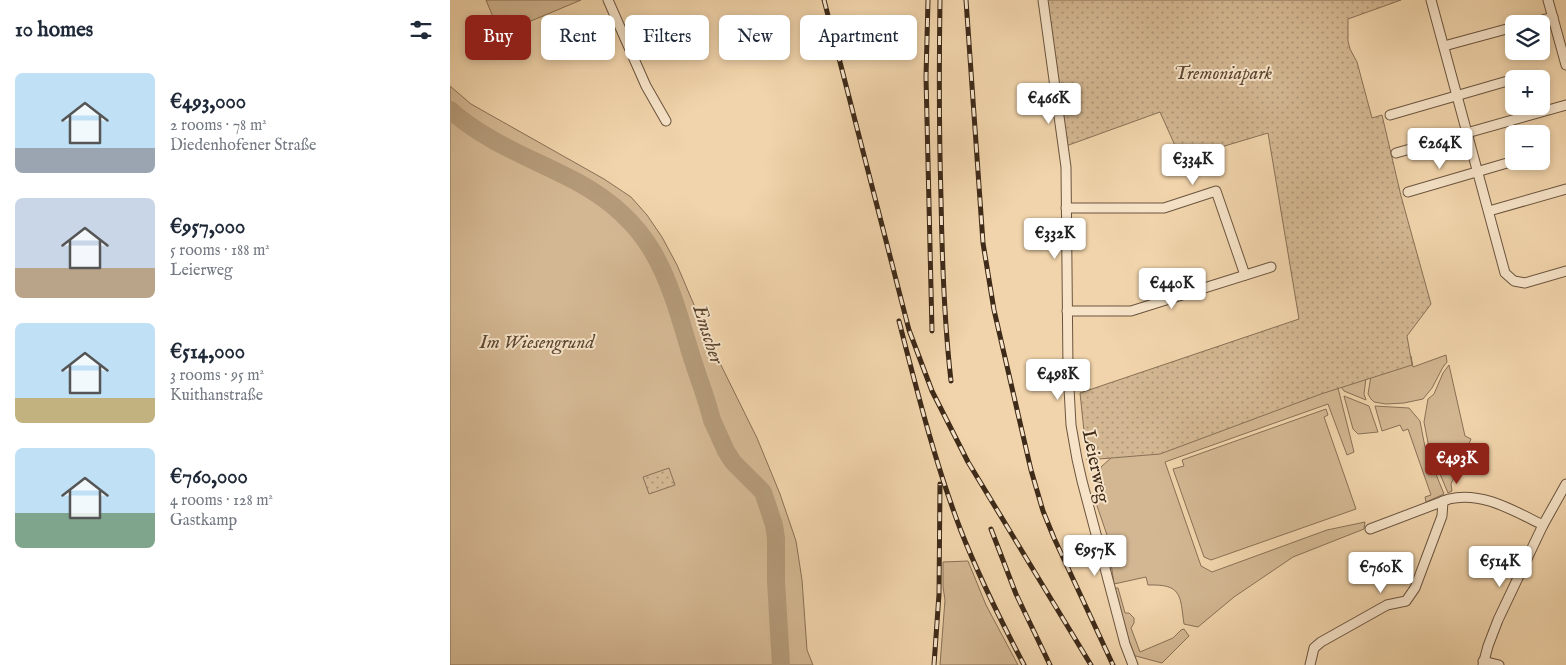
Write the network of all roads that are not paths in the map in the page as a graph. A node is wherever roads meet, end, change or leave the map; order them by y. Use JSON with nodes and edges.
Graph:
{"nodes":[{"id":1,"x":608,"y":0,"type":"edge"},
{"id":2,"x":1043,"y":0,"type":"edge"},
{"id":3,"x":1431,"y":0,"type":"edge"},
{"id":4,"x":1548,"y":0,"type":"edge"},
{"id":5,"x":1553,"y":17,"type":"junction"},
{"id":6,"x":1550,"y":18,"type":"edge"},
{"id":7,"x":1505,"y":30,"type":"edge"},
{"id":8,"x":1444,"y":46,"type":"junction"},
{"id":9,"x":1566,"y":65,"type":"edge"},
{"id":10,"x":1505,"y":82,"type":"edge"},
{"id":11,"x":1457,"y":96,"type":"junction"},
{"id":12,"x":1566,"y":105,"type":"edge"},
{"id":13,"x":1390,"y":115,"type":"dead end"},
{"id":14,"x":666,"y":121,"type":"dead end"},
{"id":15,"x":1467,"y":133,"type":"junction"},
{"id":16,"x":1396,"y":153,"type":"dead end"},
{"id":17,"x":1505,"y":164,"type":"edge"},
{"id":18,"x":1479,"y":172,"type":"junction"},
{"id":19,"x":1566,"y":189,"type":"edge"},
{"id":20,"x":1408,"y":192,"type":"dead end"},
{"id":21,"x":1066,"y":208,"type":"junction"},
{"id":22,"x":1489,"y":211,"type":"junction"},
{"id":23,"x":1271,"y":267,"type":"dead end"},
{"id":24,"x":1566,"y":271,"type":"edge"},
{"id":25,"x":1245,"y":275,"type":"junction"},
{"id":26,"x":1067,"y":311,"type":"junction"},
{"id":27,"x":1566,"y":484,"type":"edge"},
{"id":28,"x":1442,"y":501,"type":"junction"},
{"id":29,"x":1543,"y":525,"type":"junction"},
{"id":30,"x":1370,"y":529,"type":"dead end"},
{"id":31,"x":1483,"y":663,"type":"edge"},
{"id":32,"x":1133,"y":665,"type":"edge"},
{"id":33,"x":1310,"y":665,"type":"edge"},
{"id":34,"x":1499,"y":665,"type":"edge"}],
"edges":[{"from":1,"to":14,"type":"street"},
{"from":2,"to":21,"type":"street","name":"Leierweg"},
{"from":3,"to":8,"type":"street"},
{"from":4,"to":5,"type":"street"},
{"from":5,"to":6,"type":"street"},
{"from":5,"to":9,"type":"street"},
{"from":7,"to":8,"type":"street"},
{"from":8,"to":11,"type":"street"},
{"from":10,"to":11,"type":"street"},
{"from":11,"to":13,"type":"street"},
{"from":11,"to":15,"type":"street"},
{"from":12,"to":15,"type":"street"},
{"from":15,"to":16,"type":"street"},
{"from":15,"to":18,"type":"street"},
{"from":17,"to":18,"type":"street"},
{"from":18,"to":20,"type":"street"},
{"from":18,"to":22,"type":"street"},
{"from":19,"to":22,"type":"street"},
{"from":21,"to":25,"type":"street"},
{"from":21,"to":26,"type":"street","name":"Leierweg"},
{"from":22,"to":24,"type":"street"},
{"from":23,"to":25,"type":"street"},
{"from":25,"to":26,"type":"street"},
{"from":26,"to":32,"type":"street","name":"Leierweg"},
{"from":27,"to":29,"type":"street"},
{"from":28,"to":29,"type":"street"},
{"from":28,"to":30,"type":"street"},
{"from":28,"to":33,"type":"street"},
{"from":29,"to":31,"type":"street"},
{"from":31,"to":34,"type":"street"}]}
